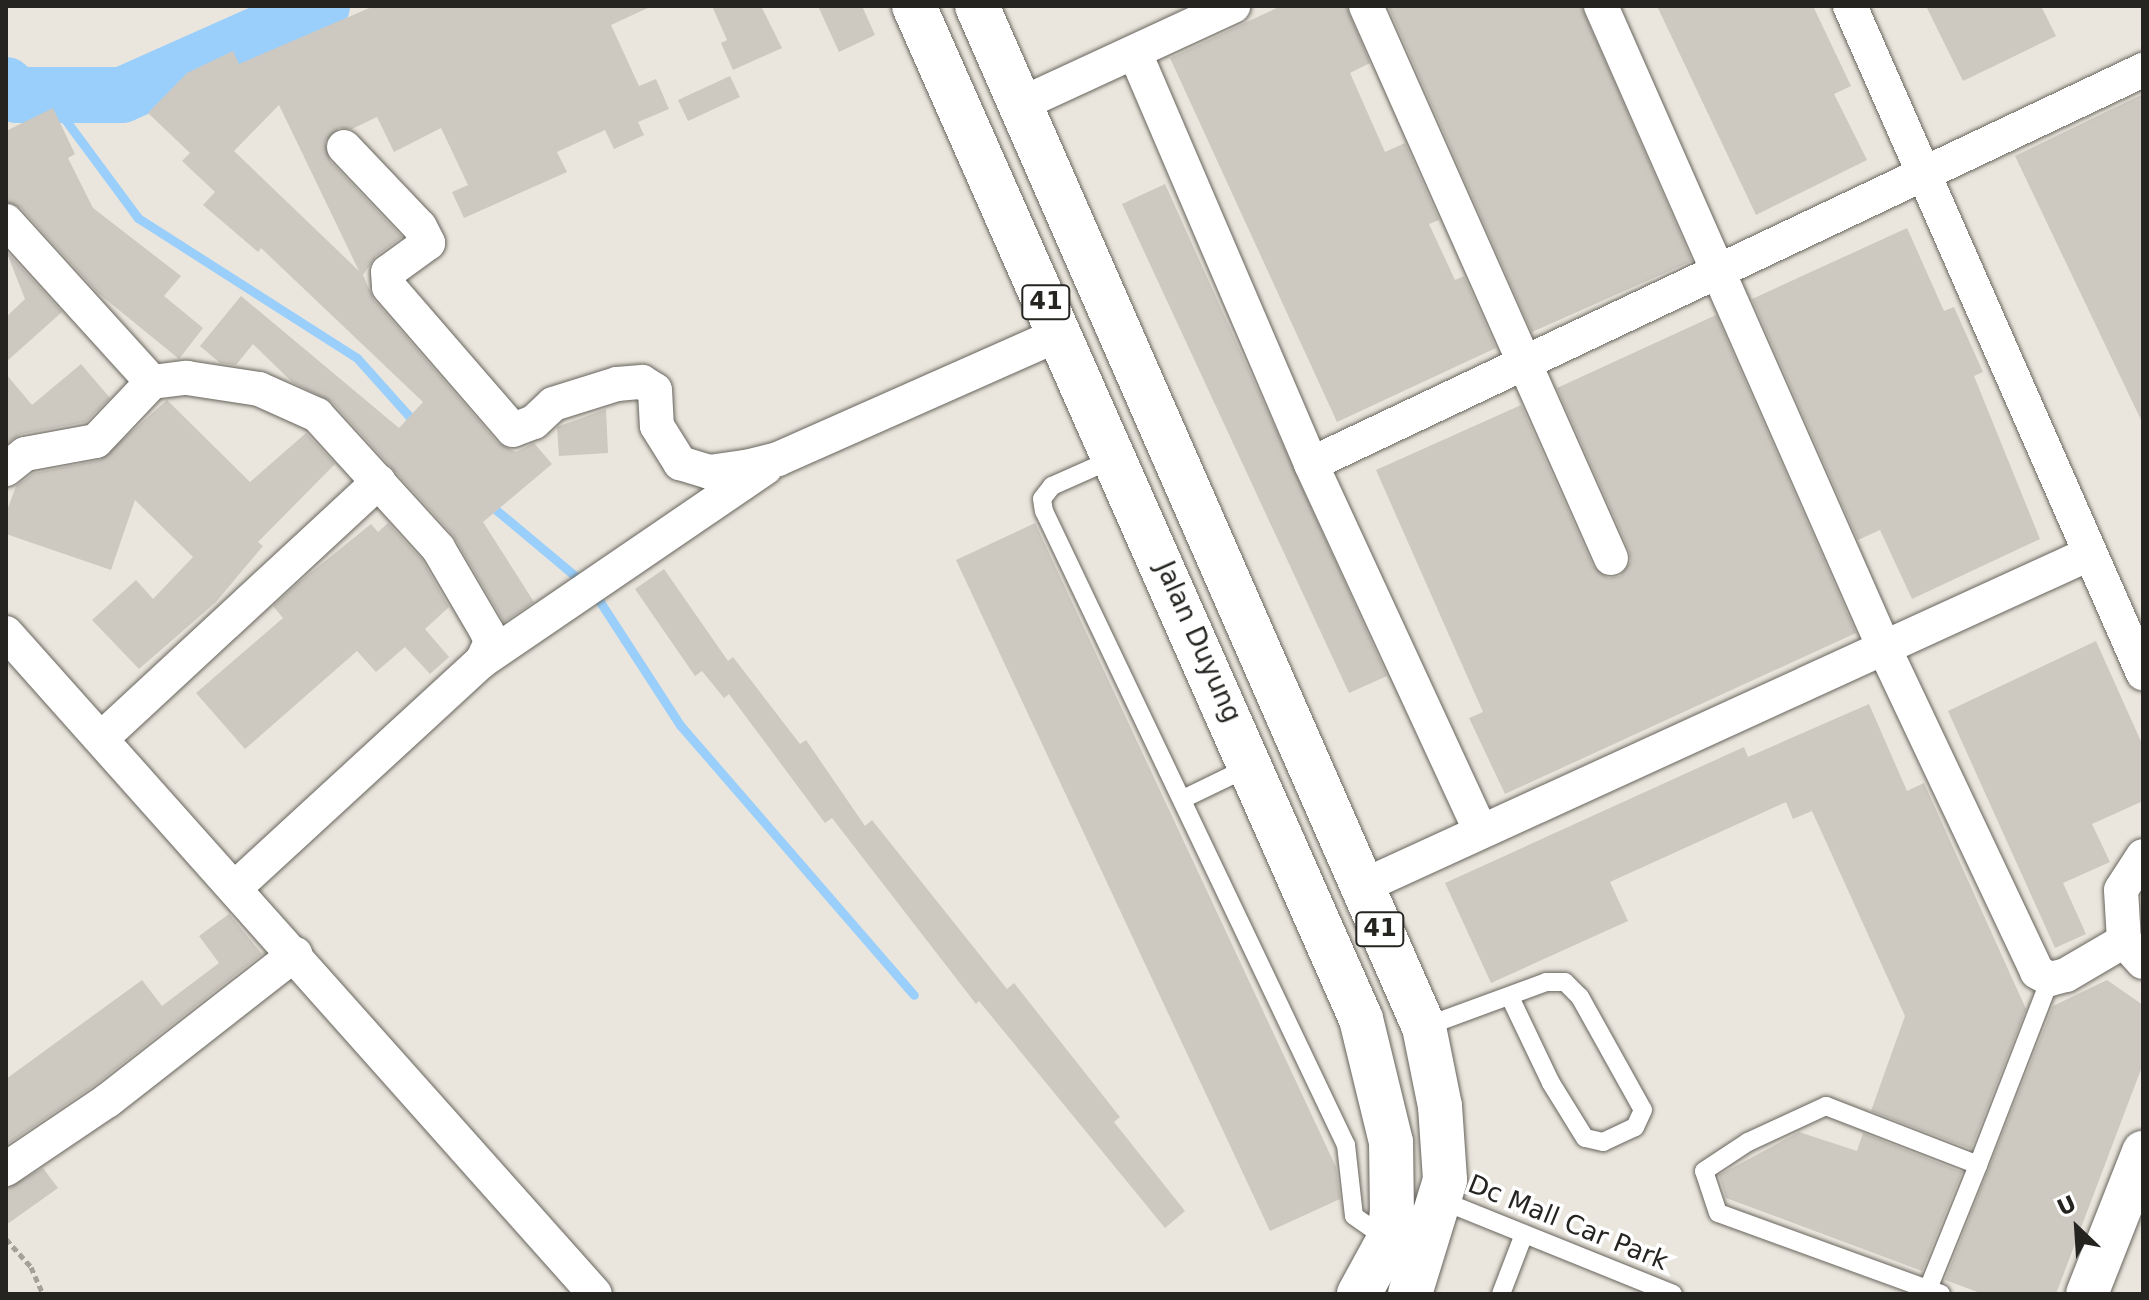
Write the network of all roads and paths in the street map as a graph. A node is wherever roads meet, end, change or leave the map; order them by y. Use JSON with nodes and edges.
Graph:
{"nodes":[{"id":1,"x":914,"y":6,"type":"edge"},
{"id":2,"x":977,"y":6,"type":"edge"},
{"id":3,"x":1233,"y":6,"type":"edge"},
{"id":4,"x":1366,"y":6,"type":"edge"},
{"id":5,"x":1601,"y":6,"type":"edge"},
{"id":6,"x":1850,"y":6,"type":"edge"},
{"id":7,"x":1135,"y":53,"type":"junction"},
{"id":8,"x":2143,"y":70,"type":"edge"},
{"id":9,"x":1021,"y":104,"type":"junction"},
{"id":10,"x":344,"y":147,"type":"dead end"},
{"id":11,"x":1921,"y":175,"type":"junction"},
{"id":12,"x":6,"y":221,"type":"edge"},
{"id":13,"x":1721,"y":274,"type":"junction"},
{"id":14,"x":1060,"y":334,"type":"junction"},
{"id":15,"x":1526,"y":363,"type":"junction"},
{"id":16,"x":152,"y":382,"type":"junction"},
{"id":17,"x":1117,"y":458,"type":"junction"},
{"id":18,"x":778,"y":459,"type":"junction"},
{"id":19,"x":1311,"y":464,"type":"junction"},
{"id":20,"x":6,"y":469,"type":"edge"},
{"id":21,"x":379,"y":481,"type":"junction"},
{"id":22,"x":2089,"y":554,"type":"junction"},
{"id":23,"x":1611,"y":558,"type":"dead end"},
{"id":24,"x":1230,"y":578,"type":"junction"},
{"id":25,"x":1178,"y":599,"type":"junction"},
{"id":26,"x":6,"y":633,"type":"edge"},
{"id":27,"x":1885,"y":650,"type":"junction"},
{"id":28,"x":482,"y":661,"type":"junction"},
{"id":29,"x":2143,"y":673,"type":"edge"},
{"id":30,"x":103,"y":737,"type":"junction"},
{"id":31,"x":1253,"y":765,"type":"junction"},
{"id":32,"x":1183,"y":799,"type":"junction"},
{"id":33,"x":1480,"y":830,"type":"junction"},
{"id":34,"x":2143,"y":856,"type":"edge"},
{"id":35,"x":236,"y":887,"type":"junction"},
{"id":36,"x":1361,"y":887,"type":"junction"},
{"id":37,"x":2133,"y":951,"type":"edge"},
{"id":38,"x":295,"y":954,"type":"junction"},
{"id":39,"x":2050,"y":979,"type":"junction"},
{"id":40,"x":1510,"y":997,"type":"junction"},
{"id":41,"x":1424,"y":1027,"type":"junction"},
{"id":42,"x":2143,"y":1152,"type":"edge"},
{"id":43,"x":1978,"y":1165,"type":"junction"},
{"id":44,"x":6,"y":1169,"type":"edge"},
{"id":45,"x":1443,"y":1201,"type":"junction"},
{"id":46,"x":1524,"y":1234,"type":"junction"},
{"id":47,"x":6,"y":1239,"type":"edge"},
{"id":48,"x":1389,"y":1239,"type":"junction"},
{"id":49,"x":1934,"y":1292,"type":"edge"},
{"id":50,"x":43,"y":1294,"type":"edge"},
{"id":51,"x":595,"y":1294,"type":"edge"},
{"id":52,"x":1359,"y":1294,"type":"edge"},
{"id":53,"x":1410,"y":1294,"type":"edge"},
{"id":54,"x":1501,"y":1294,"type":"edge"},
{"id":55,"x":1673,"y":1294,"type":"edge"},
{"id":56,"x":2087,"y":1294,"type":"edge"}],
"edges":[{"from":1,"to":14,"type":"highway","name":"Jalan Duyung","number":"41"},
{"from":2,"to":9,"type":"highway","name":"Jalan Duyung","number":"41"},
{"from":3,"to":7,"type":"street"},
{"from":4,"to":15,"type":"street"},
{"from":5,"to":13,"type":"street"},
{"from":6,"to":11,"type":"street"},
{"from":7,"to":9,"type":"street"},
{"from":7,"to":19,"type":"street"},
{"from":8,"to":11,"type":"street"},
{"from":9,"to":24,"type":"highway","name":"Jalan Duyung","number":"41"},
{"from":10,"to":18,"type":"street"},
{"from":11,"to":13,"type":"street"},
{"from":11,"to":22,"type":"street"},
{"from":12,"to":16,"type":"street"},
{"from":13,"to":15,"type":"street"},
{"from":13,"to":27,"type":"street"},
{"from":14,"to":17,"type":"highway","name":"Jalan Duyung","number":"41"},
{"from":14,"to":18,"type":"street"},
{"from":15,"to":19,"type":"street"},
{"from":15,"to":23,"type":"street"},
{"from":16,"to":20,"type":"street"},
{"from":16,"to":21,"type":"street"},
{"from":17,"to":25,"type":"highway","name":"Jalan Duyung","number":"41"},
{"from":17,"to":32,"type":"lane"},
{"from":18,"to":28,"type":"street"},
{"from":19,"to":33,"type":"street"},
{"from":21,"to":28,"type":"street"},
{"from":21,"to":30,"type":"street"},
{"from":22,"to":27,"type":"street"},
{"from":22,"to":29,"type":"street"},
{"from":24,"to":25,"type":"highway"},
{"from":24,"to":36,"type":"highway","name":"Jalan Duyung","number":"41"},
{"from":25,"to":31,"type":"highway","name":"Jalan Duyung","number":"41"},
{"from":26,"to":30,"type":"street"},
{"from":27,"to":33,"type":"street"},
{"from":27,"to":39,"type":"street"},
{"from":28,"to":35,"type":"street"},
{"from":30,"to":35,"type":"street"},
{"from":31,"to":32,"type":"lane"},
{"from":31,"to":48,"type":"highway","name":"Jalan Duyung","number":"41"},
{"from":32,"to":48,"type":"lane"},
{"from":33,"to":36,"type":"street"},
{"from":34,"to":37,"type":"street"},
{"from":35,"to":38,"type":"street"},
{"from":36,"to":41,"type":"highway","name":"Jalan Duyung","number":"41"},
{"from":37,"to":39,"type":"street"},
{"from":38,"to":44,"type":"street"},
{"from":38,"to":51,"type":"street"},
{"from":39,"to":43,"type":"lane"},
{"from":40,"to":40,"type":"lane"},
{"from":40,"to":41,"type":"lane"},
{"from":41,"to":45,"type":"highway","name":"Jalan Duyung","number":"41"},
{"from":42,"to":56,"type":"street"},
{"from":43,"to":49,"type":"lane"},
{"from":43,"to":49,"type":"lane"},
{"from":45,"to":46,"type":"lane","name":"Dc Mall Car Park"},
{"from":45,"to":53,"type":"highway","name":"Jalan Duyung","number":"41"},
{"from":46,"to":54,"type":"lane"},
{"from":46,"to":55,"type":"lane","name":"Dc Mall Car Park"},
{"from":47,"to":50,"type":"path"},
{"from":48,"to":52,"type":"highway","name":"Jalan Duyung","number":"41"}]}
